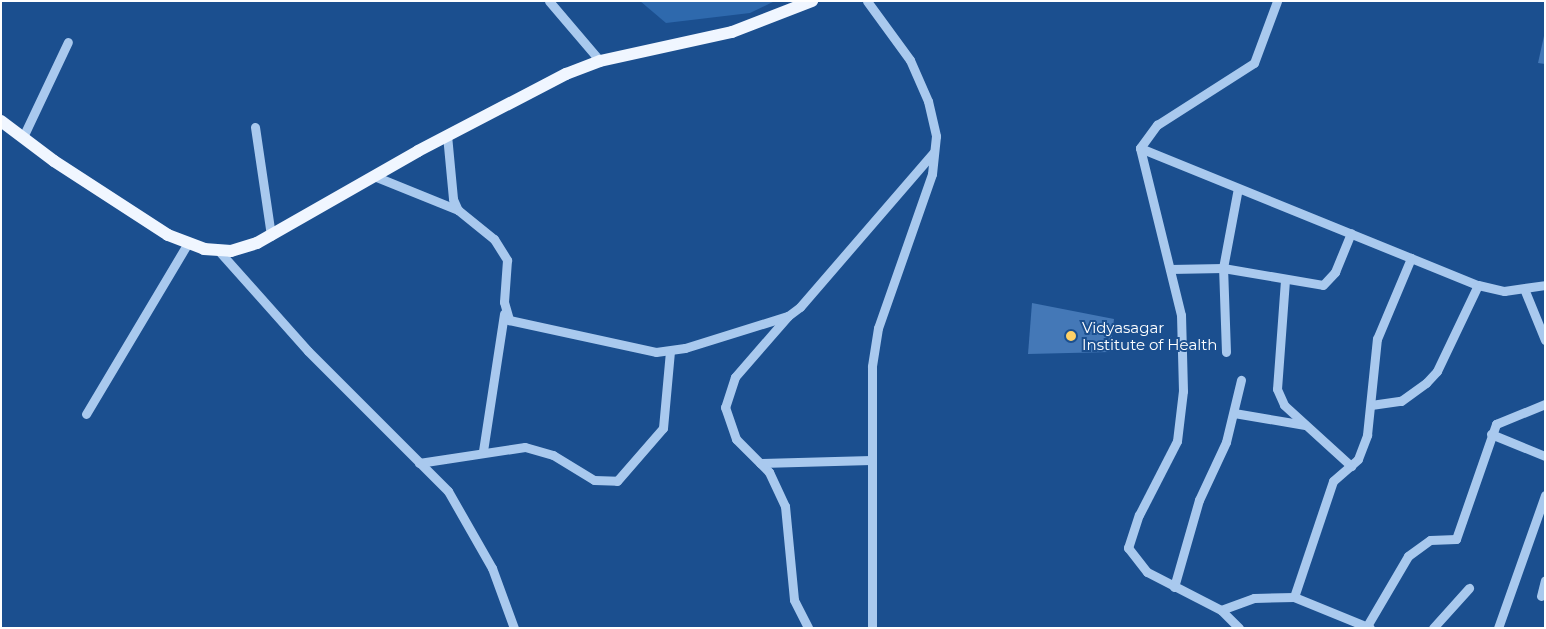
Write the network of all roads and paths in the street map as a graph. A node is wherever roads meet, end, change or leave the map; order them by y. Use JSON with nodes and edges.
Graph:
{"nodes":[{"id":1,"x":548,"y":1,"type":"edge"},
{"id":2,"x":812,"y":1,"type":"edge"},
{"id":3,"x":867,"y":1,"type":"edge"},
{"id":4,"x":1277,"y":1,"type":"edge"},
{"id":5,"x":68,"y":42,"type":"dead end"},
{"id":6,"x":600,"y":61,"type":"junction"},
{"id":7,"x":1,"y":121,"type":"edge"},
{"id":8,"x":255,"y":127,"type":"dead end"},
{"id":9,"x":446,"y":135,"type":"junction"},
{"id":10,"x":23,"y":137,"type":"junction"},
{"id":11,"x":1140,"y":148,"type":"junction"},
{"id":12,"x":934,"y":152,"type":"junction"},
{"id":13,"x":374,"y":176,"type":"junction"},
{"id":14,"x":1238,"y":188,"type":"junction"},
{"id":15,"x":458,"y":210,"type":"junction"},
{"id":16,"x":1351,"y":233,"type":"junction"},
{"id":17,"x":270,"y":236,"type":"junction"},
{"id":18,"x":188,"y":243,"type":"junction"},
{"id":19,"x":218,"y":250,"type":"junction"},
{"id":20,"x":1412,"y":258,"type":"junction"},
{"id":21,"x":1223,"y":268,"type":"junction"},
{"id":22,"x":1170,"y":269,"type":"junction"},
{"id":23,"x":1284,"y":280,"type":"junction"},
{"id":24,"x":1478,"y":285,"type":"junction"},
{"id":25,"x":1545,"y":285,"type":"edge"},
{"id":26,"x":1525,"y":291,"type":"junction"},
{"id":27,"x":504,"y":314,"type":"junction"},
{"id":28,"x":788,"y":316,"type":"junction"},
{"id":29,"x":1545,"y":340,"type":"edge"},
{"id":30,"x":670,"y":351,"type":"junction"},
{"id":31,"x":1226,"y":352,"type":"dead end"},
{"id":32,"x":1241,"y":380,"type":"dead end"},
{"id":33,"x":1545,"y":404,"type":"edge"},
{"id":34,"x":1370,"y":406,"type":"junction"},
{"id":35,"x":1234,"y":413,"type":"junction"},
{"id":36,"x":86,"y":414,"type":"dead end"},
{"id":37,"x":1306,"y":425,"type":"junction"},
{"id":38,"x":1491,"y":434,"type":"junction"},
{"id":39,"x":483,"y":451,"type":"junction"},
{"id":40,"x":1545,"y":456,"type":"edge"},
{"id":41,"x":871,"y":460,"type":"junction"},
{"id":42,"x":419,"y":462,"type":"junction"},
{"id":43,"x":760,"y":463,"type":"junction"},
{"id":44,"x":1351,"y":466,"type":"junction"},
{"id":45,"x":1545,"y":495,"type":"edge"},
{"id":46,"x":1545,"y":580,"type":"edge"},
{"id":47,"x":1174,"y":587,"type":"junction"},
{"id":48,"x":1469,"y":588,"type":"dead end"},
{"id":49,"x":1540,"y":596,"type":"dead end"},
{"id":50,"x":1294,"y":597,"type":"junction"},
{"id":51,"x":1221,"y":610,"type":"junction"},
{"id":52,"x":1436,"y":626,"type":"edge"},
{"id":53,"x":1368,"y":627,"type":"edge"},
{"id":54,"x":514,"y":628,"type":"edge"},
{"id":55,"x":808,"y":628,"type":"edge"},
{"id":56,"x":872,"y":628,"type":"edge"},
{"id":57,"x":1239,"y":628,"type":"edge"},
{"id":58,"x":1498,"y":628,"type":"edge"}],
"edges":[{"from":1,"to":6,"type":"street"},
{"from":2,"to":6,"type":"main road"},
{"from":3,"to":12,"type":"street"},
{"from":4,"to":11,"type":"street"},
{"from":5,"to":10,"type":"street"},
{"from":6,"to":9,"type":"main road"},
{"from":7,"to":10,"type":"main road"},
{"from":8,"to":17,"type":"street"},
{"from":9,"to":13,"type":"main road"},
{"from":9,"to":15,"type":"street"},
{"from":10,"to":18,"type":"main road"},
{"from":11,"to":14,"type":"street"},
{"from":11,"to":22,"type":"street"},
{"from":12,"to":28,"type":"street"},
{"from":12,"to":41,"type":"street"},
{"from":13,"to":15,"type":"street"},
{"from":13,"to":17,"type":"main road"},
{"from":14,"to":16,"type":"street"},
{"from":14,"to":21,"type":"street"},
{"from":15,"to":27,"type":"street"},
{"from":16,"to":20,"type":"street"},
{"from":16,"to":23,"type":"street"},
{"from":17,"to":19,"type":"main road"},
{"from":18,"to":19,"type":"main road"},
{"from":18,"to":36,"type":"street"},
{"from":19,"to":42,"type":"street"},
{"from":20,"to":24,"type":"street"},
{"from":20,"to":34,"type":"street"},
{"from":21,"to":22,"type":"street"},
{"from":21,"to":23,"type":"street"},
{"from":21,"to":31,"type":"street"},
{"from":22,"to":47,"type":"street"},
{"from":23,"to":37,"type":"street"},
{"from":24,"to":26,"type":"street"},
{"from":24,"to":34,"type":"street"},
{"from":25,"to":26,"type":"street"},
{"from":26,"to":29,"type":"street"},
{"from":27,"to":30,"type":"street"},
{"from":27,"to":39,"type":"street"},
{"from":28,"to":30,"type":"street"},
{"from":28,"to":43,"type":"street"},
{"from":30,"to":39,"type":"street"},
{"from":32,"to":35,"type":"street"},
{"from":33,"to":38,"type":"street"},
{"from":34,"to":44,"type":"street"},
{"from":35,"to":37,"type":"street"},
{"from":35,"to":47,"type":"street"},
{"from":37,"to":44,"type":"street"},
{"from":38,"to":40,"type":"street"},
{"from":38,"to":53,"type":"street"},
{"from":39,"to":42,"type":"street"},
{"from":41,"to":43,"type":"street"},
{"from":41,"to":56,"type":"street"},
{"from":42,"to":54,"type":"street"},
{"from":43,"to":55,"type":"street"},
{"from":44,"to":50,"type":"street"},
{"from":45,"to":58,"type":"street"},
{"from":46,"to":49,"type":"street"},
{"from":47,"to":51,"type":"street"},
{"from":48,"to":52,"type":"street"},
{"from":50,"to":51,"type":"street"},
{"from":50,"to":53,"type":"street"},
{"from":51,"to":57,"type":"street"}]}
